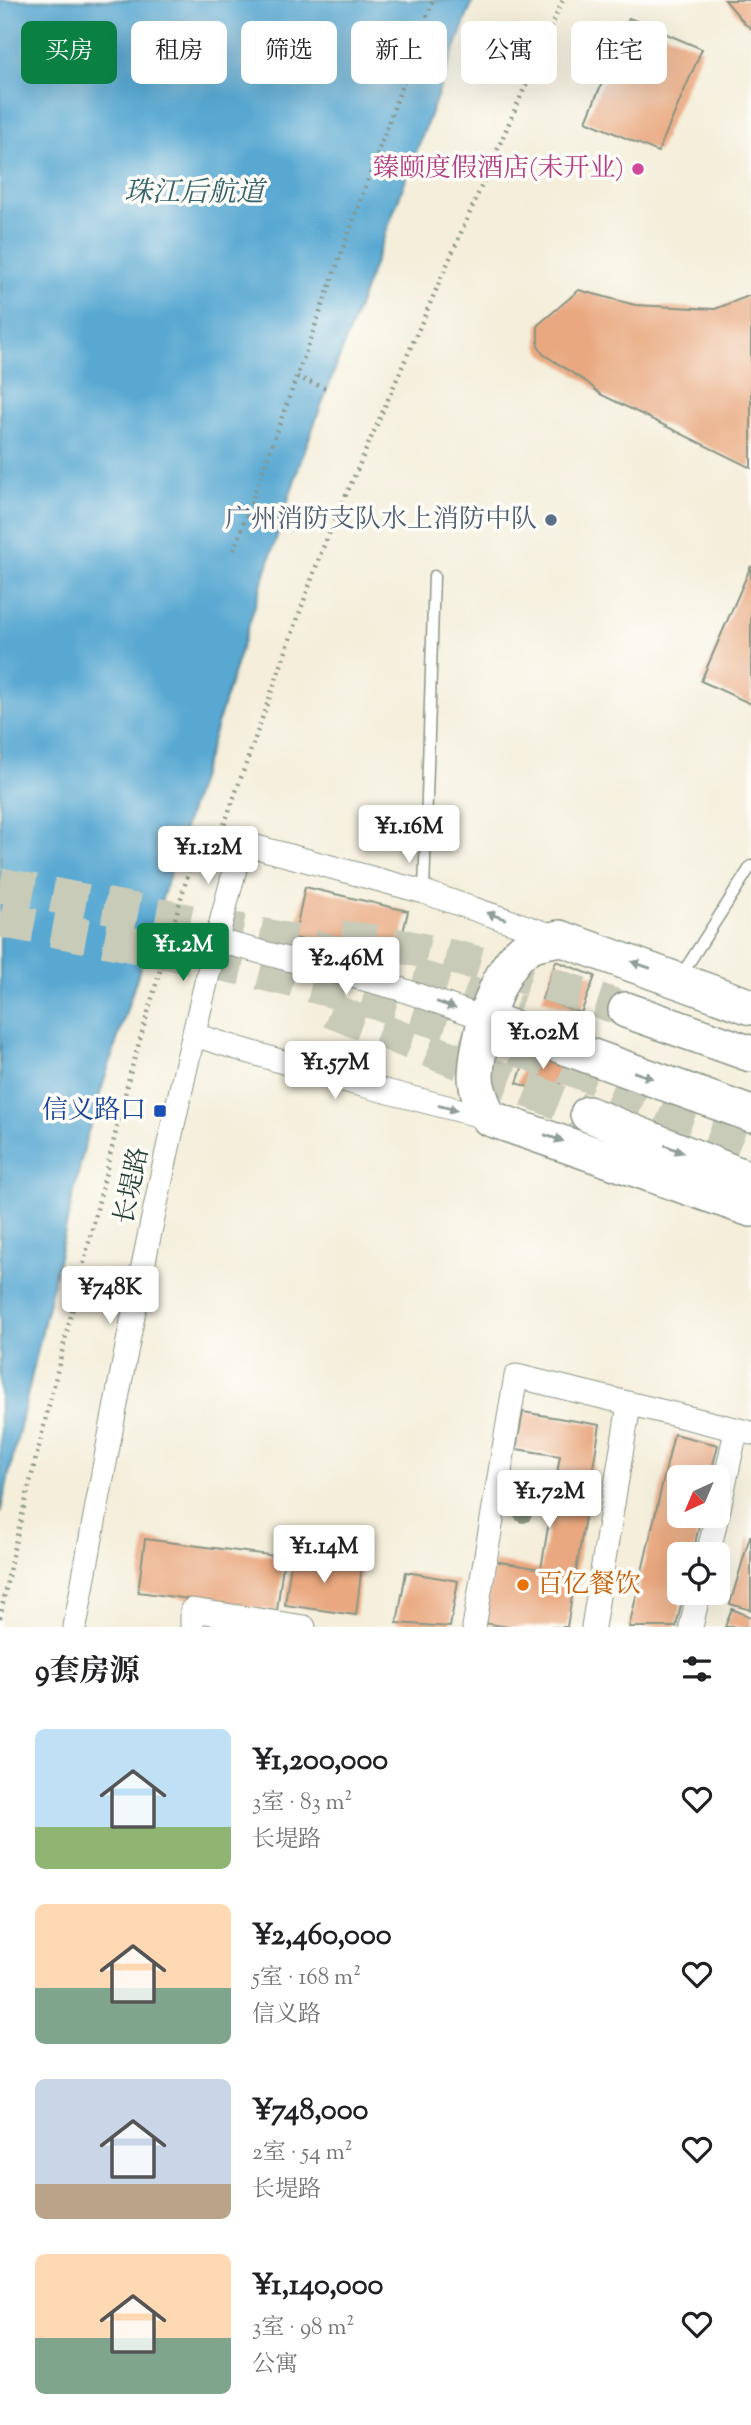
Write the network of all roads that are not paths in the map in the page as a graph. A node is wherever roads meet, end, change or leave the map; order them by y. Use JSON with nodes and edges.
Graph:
{"nodes":[{"id":1,"x":434,"y":576,"type":"dead end"},
{"id":2,"x":751,"y":866,"type":"edge"},
{"id":3,"x":424,"y":892,"type":"junction"},
{"id":4,"x":560,"y":938,"type":"junction"},
{"id":5,"x":215,"y":940,"type":"junction"},
{"id":6,"x":679,"y":979,"type":"junction"},
{"id":7,"x":751,"y":1007,"type":"edge"},
{"id":8,"x":626,"y":1010,"type":"tunnel mouth"},
{"id":9,"x":487,"y":1019,"type":"junction"},
{"id":10,"x":194,"y":1035,"type":"junction"},
{"id":11,"x":751,"y":1054,"type":"edge"},
{"id":12,"x":588,"y":1114,"type":"tunnel mouth"},
{"id":13,"x":751,"y":1114,"type":"edge"},
{"id":14,"x":489,"y":1118,"type":"junction"},
{"id":15,"x":751,"y":1180,"type":"edge"},
{"id":16,"x":751,"y":1209,"type":"edge"},
{"id":17,"x":629,"y":1405,"type":"junction"},
{"id":18,"x":744,"y":1432,"type":"edge"},
{"id":19,"x":730,"y":1475,"type":"edge"},
{"id":20,"x":696,"y":1605,"type":"edge"},
{"id":21,"x":75,"y":1627,"type":"edge"},
{"id":22,"x":192,"y":1627,"type":"edge"},
{"id":23,"x":304,"y":1627,"type":"edge"},
{"id":24,"x":474,"y":1627,"type":"edge"},
{"id":25,"x":593,"y":1627,"type":"edge"},
{"id":26,"x":691,"y":1627,"type":"edge"}],
"edges":[{"from":1,"to":3,"type":"lane"},
{"from":2,"to":6,"type":"lane"},
{"from":4,"to":3,"type":"street","one_way":true},
{"from":3,"to":5,"type":"street","name":"长堤路"},
{"from":6,"to":4,"type":"main road","one_way":true},
{"from":4,"to":9,"type":"main road"},
{"from":5,"to":9,"type":"street","one_way":true},
{"from":5,"to":10,"type":"street","name":"长堤路"},
{"from":6,"to":7,"type":"main road"},
{"from":8,"to":11,"type":"main road"},
{"from":9,"to":13,"type":"main road","one_way":true},
{"from":9,"to":14,"type":"main road"},
{"from":10,"to":14,"type":"street","one_way":true},
{"from":10,"to":21,"type":"street","name":"长堤路"},
{"from":12,"to":15,"type":"main road","one_way":true},
{"from":14,"to":16,"type":"main road","one_way":true},
{"from":17,"to":18,"type":"street"},
{"from":17,"to":24,"type":"street"},
{"from":17,"to":25,"type":"street"},
{"from":18,"to":19,"type":"street"},
{"from":20,"to":26,"type":"street"},
{"from":22,"to":23,"type":"street"}]}
